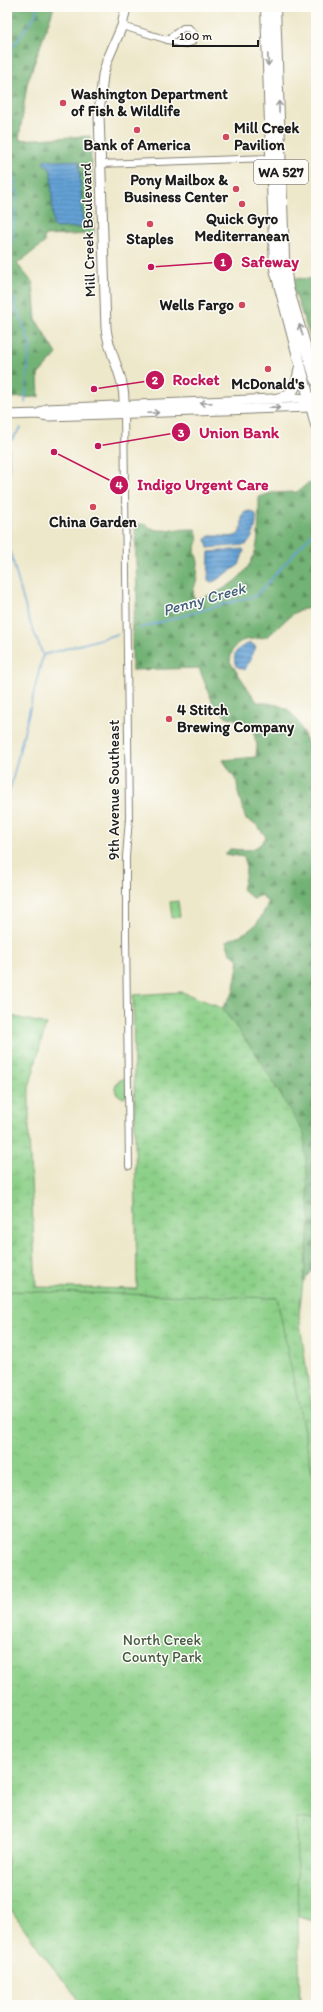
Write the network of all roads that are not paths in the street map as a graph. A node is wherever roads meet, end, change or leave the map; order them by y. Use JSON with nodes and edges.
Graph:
{"nodes":[{"id":1,"x":126,"y":7,"type":"edge"},
{"id":2,"x":266,"y":7,"type":"edge"},
{"id":3,"x":275,"y":7,"type":"edge"},
{"id":4,"x":122,"y":26,"type":"junction"},
{"id":5,"x":167,"y":40,"type":"dead end"},
{"id":6,"x":276,"y":157,"type":"junction"},
{"id":7,"x":100,"y":164,"type":"junction"},
{"id":8,"x":300,"y":364,"type":"junction"},
{"id":9,"x":316,"y":381,"type":"edge"},
{"id":10,"x":276,"y":399,"type":"junction"},
{"id":11,"x":313,"y":403,"type":"edge"},
{"id":12,"x":124,"y":411,"type":"junction"},
{"id":13,"x":7,"y":415,"type":"edge"},
{"id":14,"x":316,"y":425,"type":"edge"},
{"id":15,"x":129,"y":1166,"type":"dead end"}],
"edges":[{"from":1,"to":4,"type":"main road","name":"Mill Creek Boulevard"},
{"from":2,"to":6,"type":"main road","number":"WA 527","one_way":true},
{"from":6,"to":3,"type":"main road","number":"WA 527","one_way":true},
{"from":4,"to":5,"type":"street"},
{"from":4,"to":7,"type":"main road","name":"Mill Creek Boulevard"},
{"from":6,"to":7,"type":"street"},
{"from":6,"to":8,"type":"main road","number":"WA 527"},
{"from":9,"to":6,"type":"main road","one_way":true},
{"from":7,"to":12,"type":"main road","name":"Mill Creek Boulevard"},
{"from":8,"to":10,"type":"main road"},
{"from":8,"to":11,"type":"main road","number":"WA 527"},
{"from":10,"to":11,"type":"main road"},
{"from":10,"to":12,"type":"main road","one_way":true},
{"from":12,"to":11,"type":"main road","one_way":true},
{"from":11,"to":14,"type":"main road","number":"WA 527"},
{"from":12,"to":13,"type":"main road"},
{"from":12,"to":15,"type":"street","name":"9th Avenue Southeast"}]}
